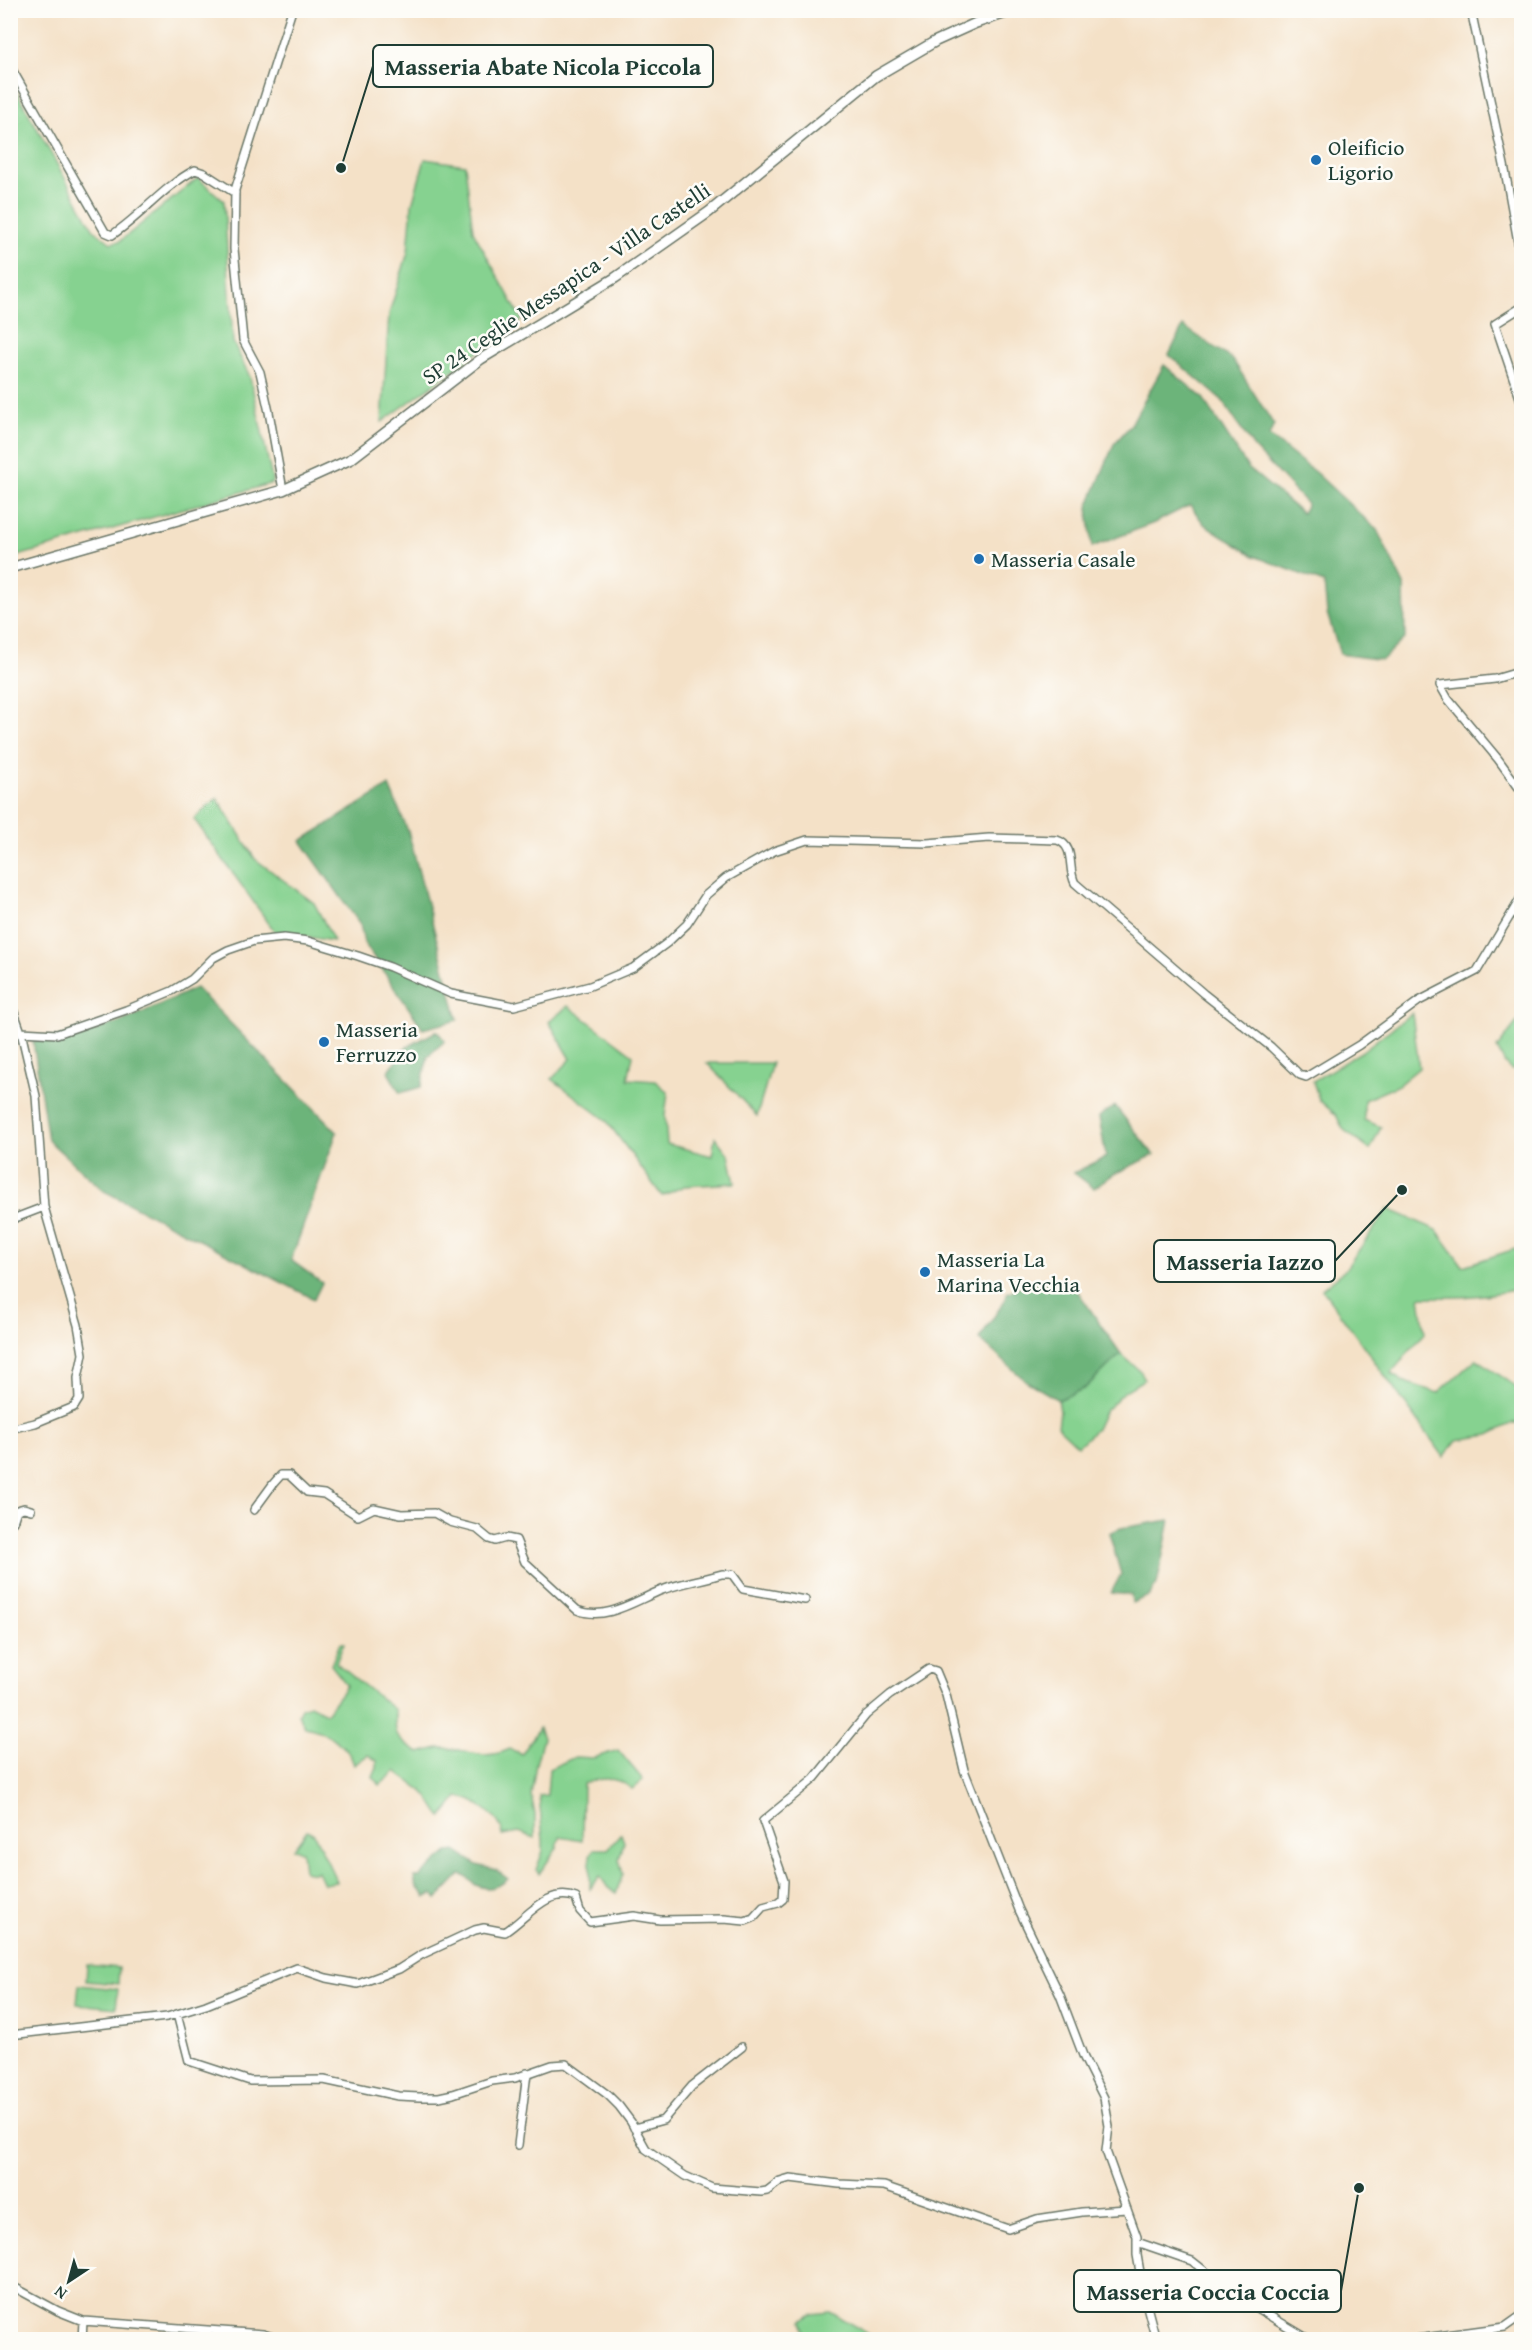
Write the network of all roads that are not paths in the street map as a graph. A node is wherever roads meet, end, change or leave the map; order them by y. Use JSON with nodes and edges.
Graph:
{"nodes":[{"id":1,"x":292,"y":10,"type":"edge"},
{"id":2,"x":1015,"y":10,"type":"edge"},
{"id":3,"x":1471,"y":10,"type":"edge"},
{"id":4,"x":10,"y":66,"type":"edge"},
{"id":5,"x":234,"y":193,"type":"junction"},
{"id":6,"x":1521,"y":264,"type":"edge"},
{"id":7,"x":1521,"y":307,"type":"edge"},
{"id":8,"x":1521,"y":404,"type":"edge"},
{"id":9,"x":283,"y":490,"type":"junction"},
{"id":10,"x":10,"y":568,"type":"edge"},
{"id":11,"x":1521,"y":671,"type":"edge"},
{"id":12,"x":1521,"y":792,"type":"edge"},
{"id":13,"x":1521,"y":896,"type":"edge"},
{"id":14,"x":10,"y":1001,"type":"edge"},
{"id":15,"x":21,"y":1032,"type":"junction"},
{"id":16,"x":44,"y":1207,"type":"junction"},
{"id":17,"x":10,"y":1220,"type":"edge"},
{"id":18,"x":10,"y":1429,"type":"edge"},
{"id":19,"x":31,"y":1510,"type":"dead end"},
{"id":20,"x":254,"y":1510,"type":"dead end"},
{"id":21,"x":10,"y":1522,"type":"edge"},
{"id":22,"x":805,"y":1600,"type":"dead end"},
{"id":23,"x":177,"y":2014,"type":"junction"},
{"id":24,"x":10,"y":2035,"type":"edge"},
{"id":25,"x":742,"y":2047,"type":"dead end"},
{"id":26,"x":527,"y":2073,"type":"junction"},
{"id":27,"x":633,"y":2128,"type":"junction"},
{"id":28,"x":518,"y":2145,"type":"dead end"},
{"id":29,"x":1127,"y":2209,"type":"junction"},
{"id":30,"x":1137,"y":2242,"type":"junction"},
{"id":31,"x":10,"y":2285,"type":"edge"},
{"id":32,"x":1521,"y":2315,"type":"edge"},
{"id":33,"x":83,"y":2321,"type":"junction"},
{"id":34,"x":82,"y":2340,"type":"edge"},
{"id":35,"x":282,"y":2340,"type":"edge"},
{"id":36,"x":1156,"y":2340,"type":"edge"},
{"id":37,"x":1310,"y":2340,"type":"edge"},
{"id":38,"x":1409,"y":2340,"type":"edge"}],
"edges":[{"from":1,"to":5,"type":"street"},
{"from":2,"to":9,"type":"main road","name":"SP 24 Ceglie Messapica - Villa Castelli"},
{"from":3,"to":6,"type":"street"},
{"from":4,"to":5,"type":"street"},
{"from":5,"to":9,"type":"street"},
{"from":7,"to":8,"type":"street"},
{"from":9,"to":10,"type":"main road","name":"SP 24 Ceglie Messapica - Villa Castelli"},
{"from":11,"to":12,"type":"street"},
{"from":13,"to":15,"type":"street"},
{"from":14,"to":15,"type":"street"},
{"from":15,"to":16,"type":"street"},
{"from":16,"to":17,"type":"street"},
{"from":16,"to":18,"type":"street"},
{"from":19,"to":21,"type":"street"},
{"from":20,"to":22,"type":"street"},
{"from":23,"to":24,"type":"street"},
{"from":23,"to":26,"type":"street"},
{"from":23,"to":29,"type":"street"},
{"from":25,"to":27,"type":"street"},
{"from":26,"to":27,"type":"street"},
{"from":26,"to":28,"type":"street"},
{"from":27,"to":29,"type":"street"},
{"from":29,"to":30,"type":"street"},
{"from":30,"to":36,"type":"street"},
{"from":30,"to":37,"type":"street"},
{"from":31,"to":33,"type":"street"},
{"from":32,"to":38,"type":"street"},
{"from":33,"to":34,"type":"street"},
{"from":33,"to":35,"type":"street"}]}
